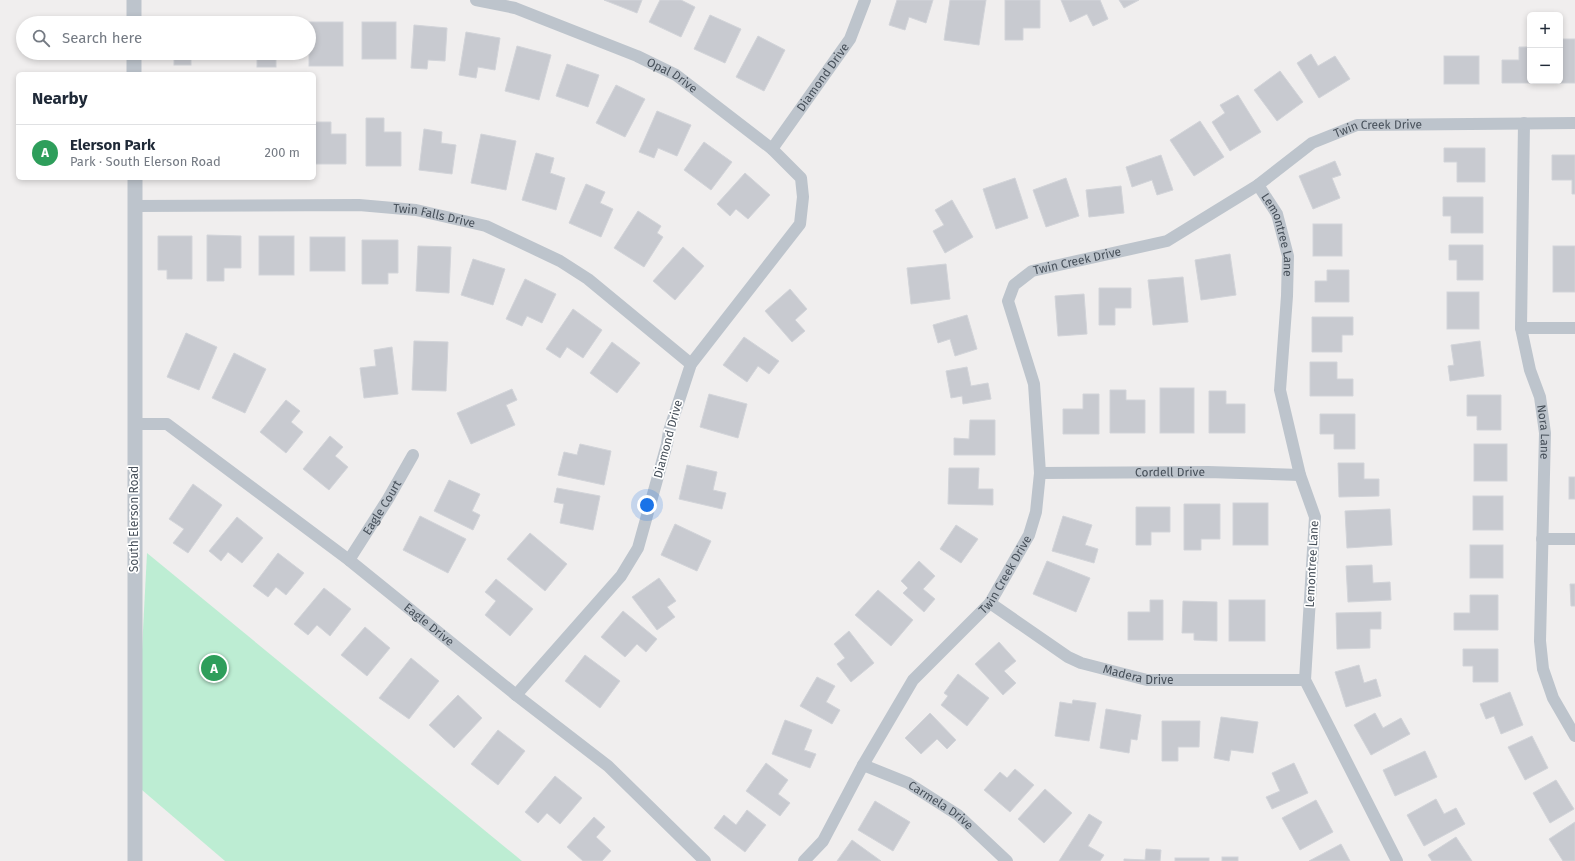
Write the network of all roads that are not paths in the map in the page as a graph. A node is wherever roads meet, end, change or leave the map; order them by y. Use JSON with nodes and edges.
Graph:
{"nodes":[{"id":1,"x":134,"y":0,"type":"edge"},
{"id":2,"x":476,"y":0,"type":"edge"},
{"id":3,"x":865,"y":0,"type":"edge"},
{"id":4,"x":134,"y":16,"type":"edge"},
{"id":5,"x":134,"y":60,"type":"edge"},
{"id":6,"x":134,"y":72,"type":"edge"},
{"id":7,"x":1524,"y":123,"type":"junction"},
{"id":8,"x":1575,"y":123,"type":"edge"},
{"id":9,"x":772,"y":149,"type":"junction"},
{"id":10,"x":135,"y":180,"type":"edge"},
{"id":11,"x":1258,"y":184,"type":"junction"},
{"id":12,"x":135,"y":206,"type":"junction"},
{"id":13,"x":800,"y":224,"type":"joint"},
{"id":14,"x":1521,"y":328,"type":"junction"},
{"id":15,"x":1575,"y":328,"type":"edge"},
{"id":16,"x":690,"y":364,"type":"junction"},
{"id":17,"x":134,"y":424,"type":"junction"},
{"id":18,"x":413,"y":455,"type":"dead end"},
{"id":19,"x":1040,"y":473,"type":"junction"},
{"id":20,"x":1300,"y":475,"type":"junction"},
{"id":21,"x":1542,"y":539,"type":"junction"},
{"id":22,"x":1575,"y":539,"type":"edge"},
{"id":23,"x":349,"y":560,"type":"junction"},
{"id":24,"x":990,"y":603,"type":"junction"},
{"id":25,"x":1306,"y":680,"type":"junction"},
{"id":26,"x":516,"y":695,"type":"junction"},
{"id":27,"x":1575,"y":736,"type":"edge"},
{"id":28,"x":863,"y":765,"type":"junction"},
{"id":29,"x":135,"y":861,"type":"edge"},
{"id":30,"x":705,"y":861,"type":"edge"},
{"id":31,"x":804,"y":861,"type":"edge"},
{"id":32,"x":1007,"y":861,"type":"edge"},
{"id":33,"x":1397,"y":861,"type":"edge"}],
"edges":[{"from":1,"to":4,"type":"street"},
{"from":2,"to":9,"type":"street","name":"Opal Drive"},
{"from":3,"to":9,"type":"street","name":"Diamond Drive"},
{"from":5,"to":6,"type":"street"},
{"from":7,"to":8,"type":"street","name":"Twin Creek Drive"},
{"from":7,"to":11,"type":"street","name":"Twin Creek Drive"},
{"from":7,"to":14,"type":"street","name":"Nora Lane"},
{"from":9,"to":13,"type":"street","name":"Opal Drive"},
{"from":10,"to":12,"type":"street","name":"South Elerson Road"},
{"from":11,"to":19,"type":"street","name":"Twin Creek Drive"},
{"from":11,"to":20,"type":"street","name":"Lemontree Lane"},
{"from":12,"to":16,"type":"street","name":"Twin Falls Drive"},
{"from":12,"to":17,"type":"street","name":"South Elerson Road"},
{"from":13,"to":16,"type":"street","name":"Diamond Drive"},
{"from":14,"to":15,"type":"street"},
{"from":14,"to":21,"type":"street","name":"Nora Lane"},
{"from":16,"to":26,"type":"street","name":"Diamond Drive"},
{"from":17,"to":23,"type":"street","name":"Eagle Drive"},
{"from":17,"to":29,"type":"street","name":"South Elerson Road"},
{"from":18,"to":23,"type":"street","name":"Eagle Court"},
{"from":19,"to":20,"type":"street","name":"Cordell Drive"},
{"from":19,"to":24,"type":"street","name":"Twin Creek Drive"},
{"from":20,"to":25,"type":"street","name":"Lemontree Lane"},
{"from":21,"to":22,"type":"street"},
{"from":21,"to":27,"type":"street","name":"Nora Lane"},
{"from":23,"to":26,"type":"street","name":"Eagle Drive"},
{"from":24,"to":25,"type":"street","name":"Madera Drive"},
{"from":24,"to":28,"type":"street","name":"Twin Creek Drive"},
{"from":25,"to":33,"type":"street","name":"Lemontree Lane"},
{"from":26,"to":30,"type":"street","name":"Eagle Drive"},
{"from":28,"to":31,"type":"street","name":"Twin Creek Drive"},
{"from":28,"to":32,"type":"street","name":"Carmela Drive"}]}
